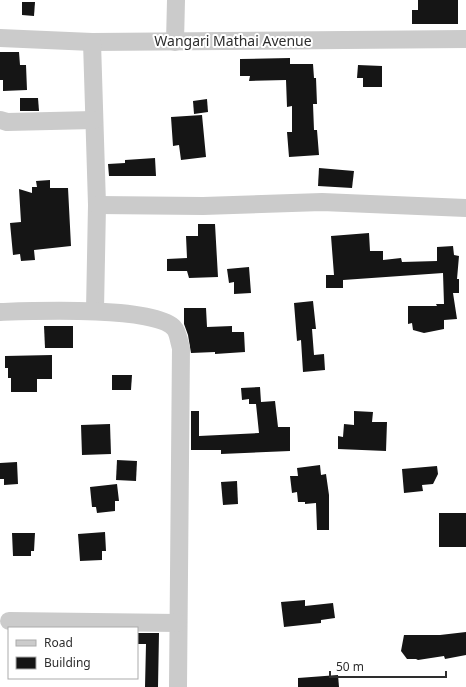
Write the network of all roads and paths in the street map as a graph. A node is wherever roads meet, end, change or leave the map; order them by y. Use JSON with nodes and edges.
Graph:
{"nodes":[{"id":1,"x":176,"y":0,"type":"edge"},
{"id":2,"x":0,"y":38,"type":"edge"},
{"id":3,"x":466,"y":39,"type":"edge"},
{"id":4,"x":92,"y":42,"type":"junction"},
{"id":5,"x":175,"y":42,"type":"junction"},
{"id":6,"x":0,"y":120,"type":"edge"},
{"id":7,"x":94,"y":120,"type":"junction"},
{"id":8,"x":97,"y":205,"type":"junction"},
{"id":9,"x":466,"y":208,"type":"edge"},
{"id":10,"x":95,"y":310,"type":"junction"},
{"id":11,"x":0,"y":312,"type":"edge"},
{"id":12,"x":9,"y":621,"type":"dead end"},
{"id":13,"x":178,"y":623,"type":"junction"},
{"id":14,"x":178,"y":687,"type":"edge"}],
"edges":[{"from":1,"to":5,"type":"street"},
{"from":2,"to":4,"type":"street","name":"Wangari Mathai Avenue"},
{"from":3,"to":5,"type":"street","name":"Wangari Mathai Avenue"},
{"from":4,"to":5,"type":"street","name":"Wangari Mathai Avenue"},
{"from":4,"to":7,"type":"street"},
{"from":6,"to":7,"type":"street"},
{"from":7,"to":8,"type":"street"},
{"from":8,"to":9,"type":"street"},
{"from":8,"to":10,"type":"street"},
{"from":10,"to":11,"type":"street"},
{"from":10,"to":13,"type":"street"},
{"from":12,"to":13,"type":"street"},
{"from":13,"to":14,"type":"street"}]}
